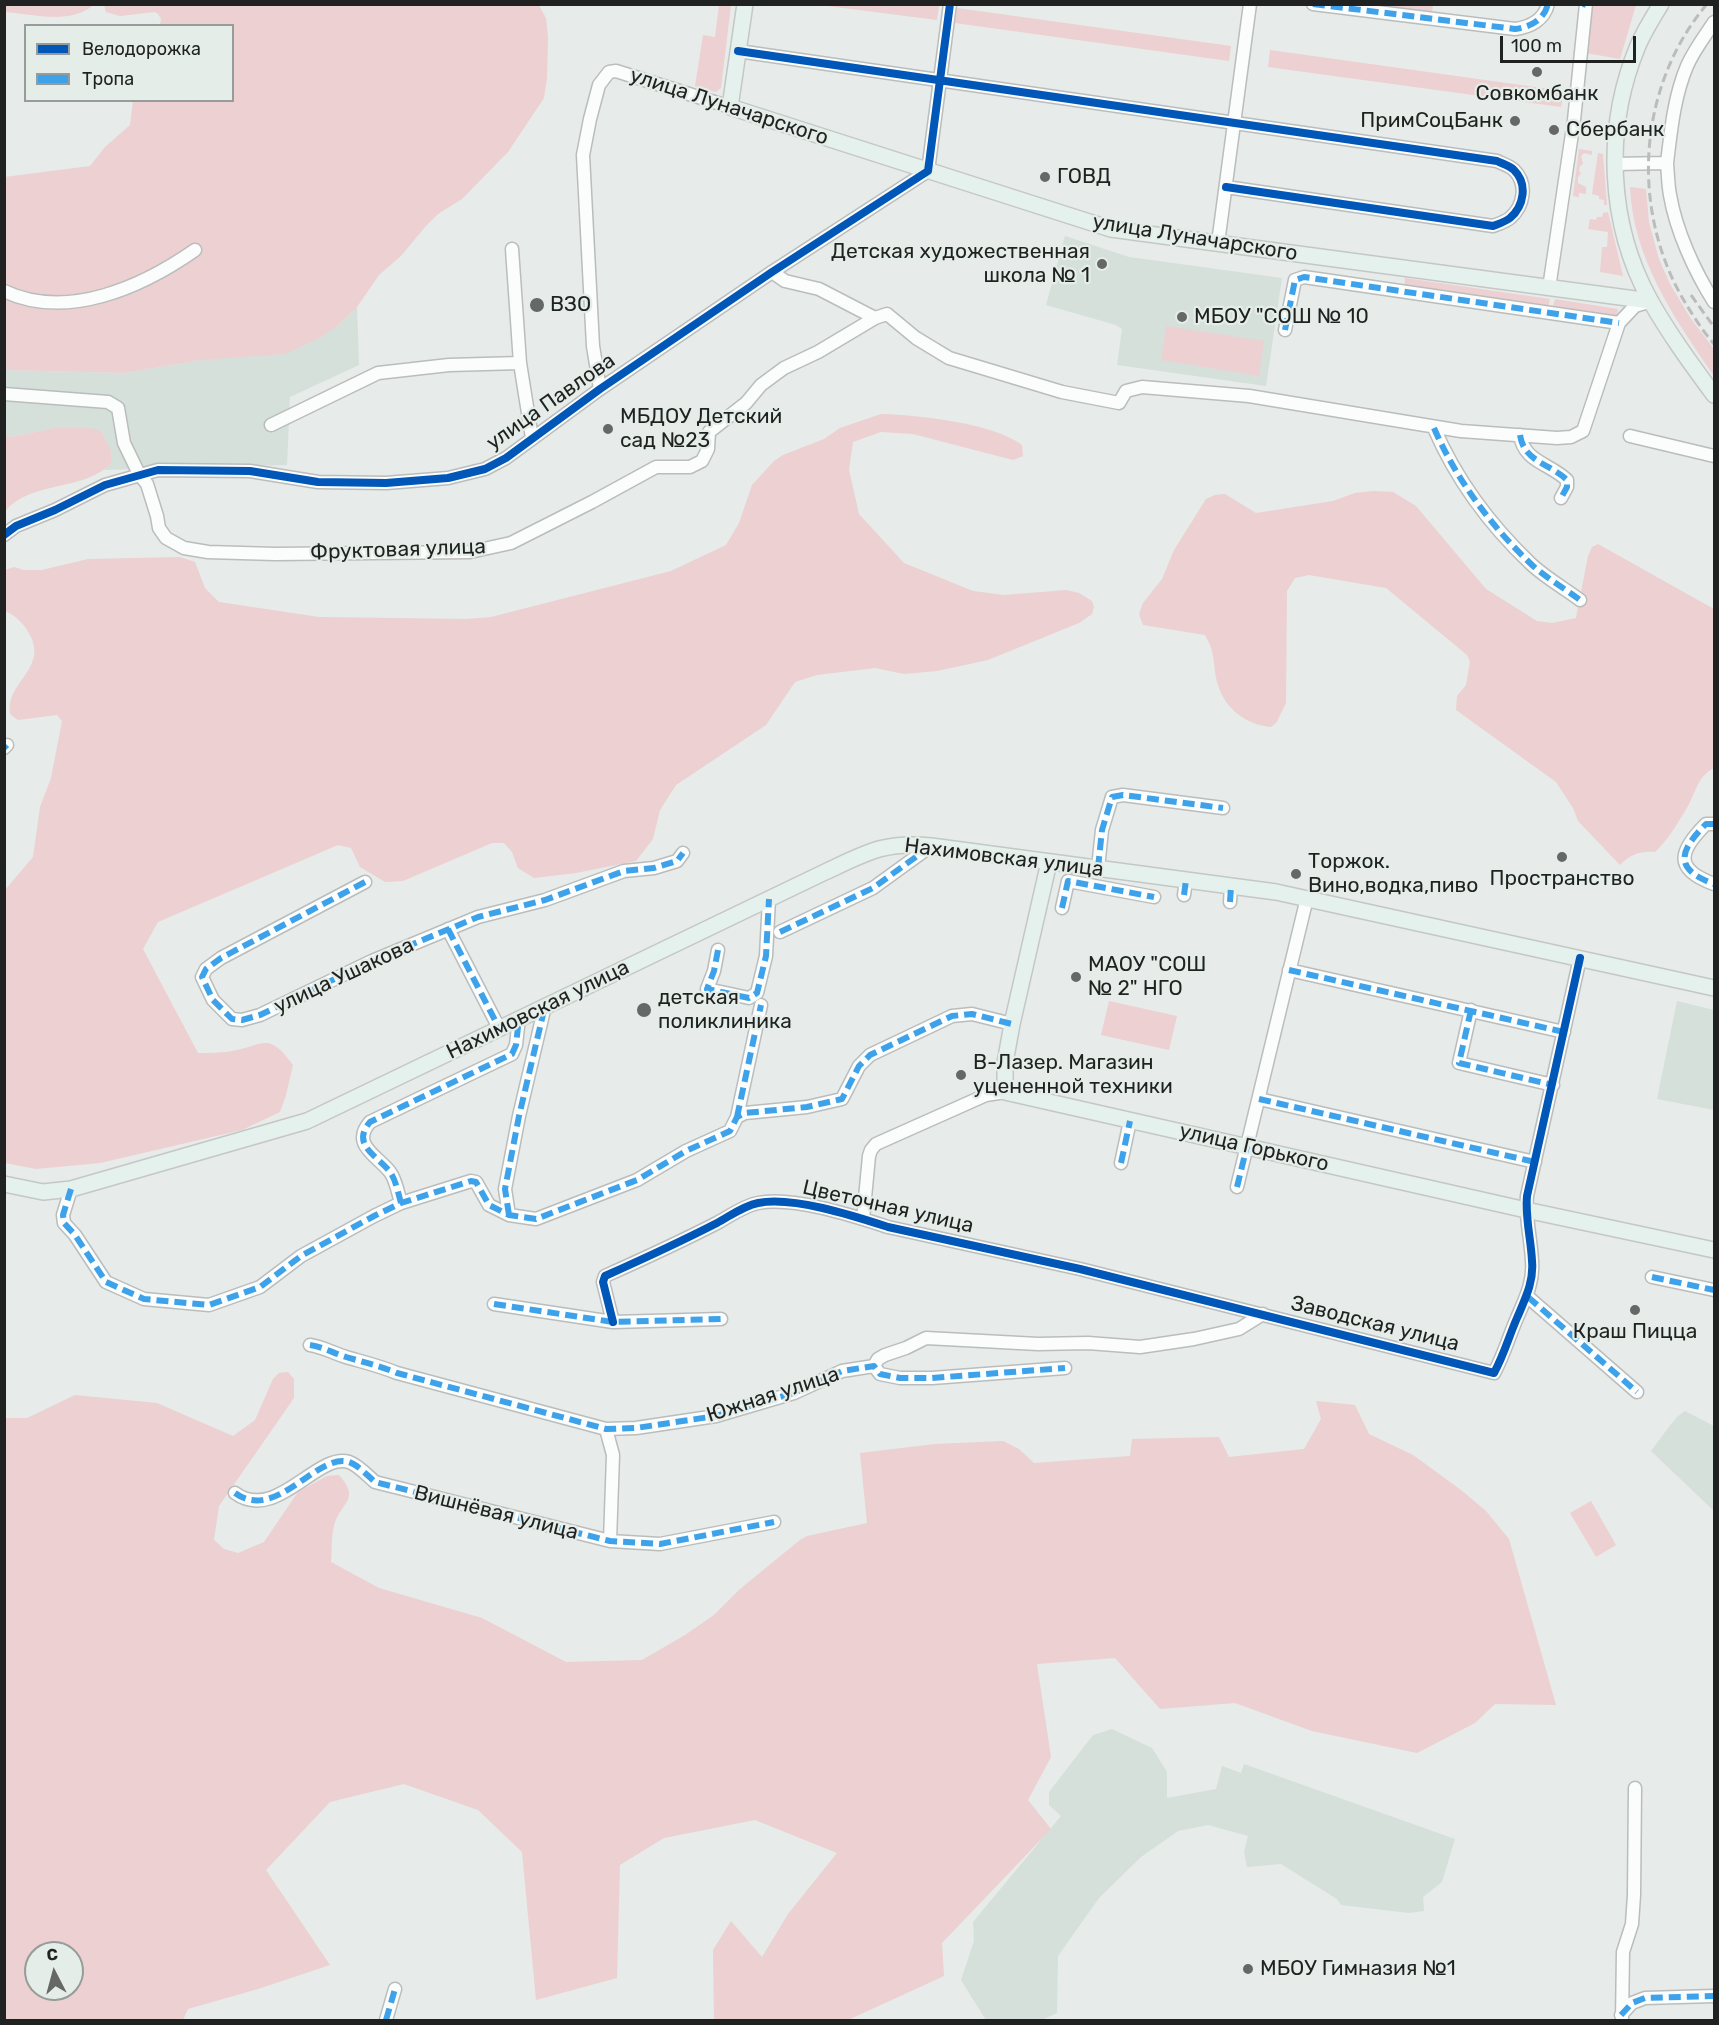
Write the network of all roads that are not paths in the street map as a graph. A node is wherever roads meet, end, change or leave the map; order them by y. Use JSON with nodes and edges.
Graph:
{"nodes":[{"id":1,"x":745,"y":4,"type":"edge"},
{"id":2,"x":950,"y":4,"type":"edge"},
{"id":3,"x":1250,"y":4,"type":"edge"},
{"id":4,"x":1313,"y":4,"type":"edge"},
{"id":5,"x":1548,"y":4,"type":"edge"},
{"id":6,"x":1661,"y":4,"type":"edge"},
{"id":7,"x":1585,"y":5,"type":"edge"},
{"id":8,"x":1714,"y":22,"type":"edge"},
{"id":9,"x":738,"y":51,"type":"junction"},
{"id":10,"x":616,"y":71,"type":"joint"},
{"id":11,"x":940,"y":80,"type":"junction"},
{"id":12,"x":730,"y":107,"type":"junction"},
{"id":13,"x":1234,"y":122,"type":"junction"},
{"id":14,"x":1667,"y":163,"type":"junction"},
{"id":15,"x":1615,"y":164,"type":"junction"},
{"id":16,"x":928,"y":171,"type":"junction"},
{"id":17,"x":1227,"y":187,"type":"junction"},
{"id":18,"x":1218,"y":243,"type":"junction"},
{"id":19,"x":512,"y":249,"type":"dead end"},
{"id":20,"x":195,"y":250,"type":"dead end"},
{"id":21,"x":772,"y":272,"type":"junction"},
{"id":22,"x":1549,"y":288,"type":"junction"},
{"id":23,"x":4,"y":291,"type":"edge"},
{"id":24,"x":1650,"y":301,"type":"junction"},
{"id":25,"x":1714,"y":302,"type":"edge"},
{"id":26,"x":875,"y":318,"type":"junction"},
{"id":27,"x":1619,"y":323,"type":"junction"},
{"id":28,"x":1285,"y":330,"type":"dead end"},
{"id":29,"x":520,"y":363,"type":"junction"},
{"id":30,"x":600,"y":389,"type":"junction"},
{"id":31,"x":4,"y":393,"type":"edge"},
{"id":32,"x":1714,"y":395,"type":"edge"},
{"id":33,"x":271,"y":426,"type":"dead end"},
{"id":34,"x":1434,"y":428,"type":"junction"},
{"id":35,"x":1520,"y":435,"type":"junction"},
{"id":36,"x":1630,"y":436,"type":"dead end"},
{"id":37,"x":532,"y":438,"type":"junction"},
{"id":38,"x":1714,"y":456,"type":"edge"},
{"id":39,"x":139,"y":474,"type":"junction"},
{"id":40,"x":1561,"y":498,"type":"dead end"},
{"id":41,"x":4,"y":535,"type":"edge"},
{"id":42,"x":1580,"y":600,"type":"dead end"},
{"id":43,"x":1223,"y":808,"type":"dead end"},
{"id":44,"x":1714,"y":824,"type":"edge"},
{"id":45,"x":931,"y":846,"type":"junction"},
{"id":46,"x":683,"y":853,"type":"dead end"},
{"id":47,"x":1049,"y":862,"type":"junction"},
{"id":48,"x":1098,"y":868,"type":"junction"},
{"id":49,"x":365,"y":882,"type":"dead end"},
{"id":50,"x":1714,"y":884,"type":"edge"},
{"id":51,"x":1231,"y":886,"type":"junction"},
{"id":52,"x":1154,"y":897,"type":"dead end"},
{"id":53,"x":1307,"y":898,"type":"junction"},
{"id":54,"x":769,"y":899,"type":"junction"},
{"id":55,"x":1230,"y":902,"type":"dead end"},
{"id":56,"x":1062,"y":908,"type":"dead end"},
{"id":57,"x":448,"y":929,"type":"junction"},
{"id":58,"x":780,"y":932,"type":"dead end"},
{"id":59,"x":718,"y":950,"type":"dead end"},
{"id":60,"x":1580,"y":958,"type":"junction"},
{"id":61,"x":1289,"y":970,"type":"junction"},
{"id":62,"x":1714,"y":988,"type":"edge"},
{"id":63,"x":761,"y":1005,"type":"dead end"},
{"id":64,"x":545,"y":1006,"type":"junction"},
{"id":65,"x":1471,"y":1010,"type":"junction"},
{"id":66,"x":519,"y":1018,"type":"junction"},
{"id":67,"x":1012,"y":1024,"type":"junction"},
{"id":68,"x":499,"y":1028,"type":"junction"},
{"id":69,"x":1564,"y":1032,"type":"junction"},
{"id":70,"x":1553,"y":1085,"type":"junction"},
{"id":71,"x":1005,"y":1092,"type":"junction"},
{"id":72,"x":1259,"y":1099,"type":"junction"},
{"id":73,"x":738,"y":1117,"type":"junction"},
{"id":74,"x":1130,"y":1121,"type":"junction"},
{"id":75,"x":1247,"y":1146,"type":"junction"},
{"id":76,"x":1535,"y":1162,"type":"junction"},
{"id":77,"x":1120,"y":1163,"type":"dead end"},
{"id":78,"x":4,"y":1184,"type":"edge"},
{"id":79,"x":1237,"y":1187,"type":"dead end"},
{"id":80,"x":71,"y":1189,"type":"junction"},
{"id":81,"x":401,"y":1203,"type":"junction"},
{"id":82,"x":1526,"y":1210,"type":"junction"},
{"id":83,"x":509,"y":1215,"type":"junction"},
{"id":84,"x":863,"y":1219,"type":"junction"},
{"id":85,"x":1714,"y":1250,"type":"edge"},
{"id":86,"x":1080,"y":1269,"type":"joint"},
{"id":87,"x":1652,"y":1277,"type":"dead end"},
{"id":88,"x":1714,"y":1290,"type":"edge"},
{"id":89,"x":1528,"y":1297,"type":"junction"},
{"id":90,"x":494,"y":1304,"type":"dead end"},
{"id":91,"x":1263,"y":1314,"type":"junction"},
{"id":92,"x":721,"y":1319,"type":"dead end"},
{"id":93,"x":613,"y":1322,"type":"junction"},
{"id":94,"x":310,"y":1345,"type":"dead end"},
{"id":95,"x":874,"y":1366,"type":"junction"},
{"id":96,"x":1065,"y":1368,"type":"dead end"},
{"id":97,"x":1637,"y":1392,"type":"dead end"},
{"id":98,"x":606,"y":1429,"type":"junction"},
{"id":99,"x":235,"y":1493,"type":"dead end"},
{"id":100,"x":774,"y":1522,"type":"dead end"},
{"id":101,"x":610,"y":1541,"type":"junction"},
{"id":102,"x":1635,"y":1788,"type":"dead end"},
{"id":103,"x":395,"y":1989,"type":"dead end"},
{"id":104,"x":1714,"y":1996,"type":"edge"},
{"id":105,"x":1622,"y":2018,"type":"edge"},
{"id":106,"x":386,"y":2020,"type":"edge"}],
"edges":[{"from":1,"to":9,"type":"main road"},
{"from":2,"to":11,"type":"street"},
{"from":3,"to":13,"type":"street"},
{"from":4,"to":5,"type":"street"},
{"from":6,"to":15,"type":"main road"},
{"from":7,"to":22,"type":"street"},
{"from":8,"to":14,"type":"street"},
{"from":9,"to":11,"type":"street"},
{"from":9,"to":12,"type":"main road"},
{"from":10,"to":12,"type":"street","name":"улица Луначарского"},
{"from":10,"to":30,"type":"street","name":"улица Павлова"},
{"from":11,"to":13,"type":"street"},
{"from":11,"to":16,"type":"street"},
{"from":12,"to":16,"type":"main road","name":"улица Луначарского"},
{"from":13,"to":17,"type":"street"},
{"from":13,"to":17,"type":"street"},
{"from":14,"to":15,"type":"street"},
{"from":14,"to":25,"type":"street"},
{"from":15,"to":24,"type":"main road"},
{"from":16,"to":18,"type":"main road","name":"улица Луначарского"},
{"from":16,"to":21,"type":"street","name":"улица Павлова"},
{"from":17,"to":18,"type":"street"},
{"from":18,"to":22,"type":"main road","name":"улица Луначарского"},
{"from":19,"to":29,"type":"street"},
{"from":20,"to":23,"type":"street"},
{"from":21,"to":26,"type":"street"},
{"from":21,"to":30,"type":"street","name":"улица Павлова"},
{"from":22,"to":24,"type":"main road","name":"улица Луначарского"},
{"from":24,"to":27,"type":"street"},
{"from":24,"to":32,"type":"main road"},
{"from":26,"to":34,"type":"street"},
{"from":26,"to":39,"type":"street","name":"Фруктовая улица"},
{"from":27,"to":28,"type":"street"},
{"from":27,"to":35,"type":"street"},
{"from":29,"to":33,"type":"street"},
{"from":29,"to":37,"type":"street"},
{"from":30,"to":37,"type":"street","name":"улица Павлова"},
{"from":31,"to":39,"type":"street"},
{"from":34,"to":35,"type":"street"},
{"from":34,"to":42,"type":"street"},
{"from":35,"to":40,"type":"street"},
{"from":36,"to":38,"type":"street"},
{"from":37,"to":39,"type":"street","name":"улица Павлова"},
{"from":39,"to":41,"type":"street","name":"улица Павлова"},
{"from":43,"to":48,"type":"street"},
{"from":44,"to":50,"type":"street"},
{"from":45,"to":47,"type":"main road","name":"Нахимовская улица"},
{"from":45,"to":54,"type":"main road","name":"Нахимовская улица"},
{"from":45,"to":58,"type":"street"},
{"from":46,"to":57,"type":"street","name":"улица Ушакова"},
{"from":47,"to":48,"type":"main road","name":"Нахимовская улица"},
{"from":47,"to":67,"type":"main road"},
{"from":48,"to":51,"type":"main road","name":"Нахимовская улица"},
{"from":49,"to":57,"type":"street","name":"улица Ушакова"},
{"from":51,"to":53,"type":"main road","name":"Нахимовская улица"},
{"from":51,"to":55,"type":"street"},
{"from":52,"to":56,"type":"street"},
{"from":53,"to":60,"type":"main road","name":"Нахимовская улица"},
{"from":53,"to":61,"type":"street"},
{"from":54,"to":59,"type":"street"},
{"from":54,"to":64,"type":"main road","name":"Нахимовская улица"},
{"from":57,"to":68,"type":"street"},
{"from":60,"to":62,"type":"main road","name":"Нахимовская улица"},
{"from":60,"to":69,"type":"street","name":"Заводская улица"},
{"from":61,"to":65,"type":"street"},
{"from":61,"to":72,"type":"street"},
{"from":63,"to":73,"type":"street"},
{"from":64,"to":66,"type":"main road","name":"Нахимовская улица"},
{"from":64,"to":83,"type":"street"},
{"from":65,"to":69,"type":"street"},
{"from":65,"to":70,"type":"street"},
{"from":66,"to":68,"type":"main road","name":"Нахимовская улица"},
{"from":66,"to":81,"type":"street"},
{"from":67,"to":71,"type":"main road"},
{"from":67,"to":73,"type":"street"},
{"from":68,"to":80,"type":"main road","name":"Нахимовская улица"},
{"from":69,"to":70,"type":"street","name":"Заводская улица"},
{"from":70,"to":76,"type":"street","name":"Заводская улица"},
{"from":71,"to":74,"type":"main road","name":"улица Горького"},
{"from":71,"to":84,"type":"street","name":"улица Горького"},
{"from":72,"to":75,"type":"street"},
{"from":72,"to":76,"type":"street"},
{"from":73,"to":83,"type":"street"},
{"from":74,"to":75,"type":"main road","name":"улица Горького"},
{"from":74,"to":77,"type":"street"},
{"from":75,"to":79,"type":"street"},
{"from":75,"to":82,"type":"main road","name":"улица Горького"},
{"from":76,"to":82,"type":"street","name":"Заводская улица"},
{"from":78,"to":80,"type":"main road","name":"Нахимовская улица"},
{"from":80,"to":81,"type":"street"},
{"from":81,"to":83,"type":"street"},
{"from":82,"to":85,"type":"main road","name":"улица Горького"},
{"from":82,"to":89,"type":"street","name":"Заводская улица"},
{"from":84,"to":86,"type":"street","name":"Цветочная улица"},
{"from":84,"to":93,"type":"street","name":"Цветочная улица"},
{"from":86,"to":91,"type":"street","name":"Заводская улица"},
{"from":87,"to":88,"type":"street"},
{"from":89,"to":91,"type":"street","name":"Заводская улица"},
{"from":89,"to":97,"type":"street"},
{"from":90,"to":93,"type":"street"},
{"from":91,"to":95,"type":"street"},
{"from":92,"to":93,"type":"street"},
{"from":94,"to":98,"type":"street","name":"Южная улица"},
{"from":95,"to":96,"type":"street"},
{"from":95,"to":98,"type":"street","name":"Южная улица"},
{"from":98,"to":101,"type":"street"},
{"from":99,"to":101,"type":"street","name":"Вишнёвая улица"},
{"from":100,"to":101,"type":"street","name":"Вишнёвая улица"},
{"from":102,"to":105,"type":"street"},
{"from":103,"to":106,"type":"street"},
{"from":104,"to":105,"type":"street"}]}
